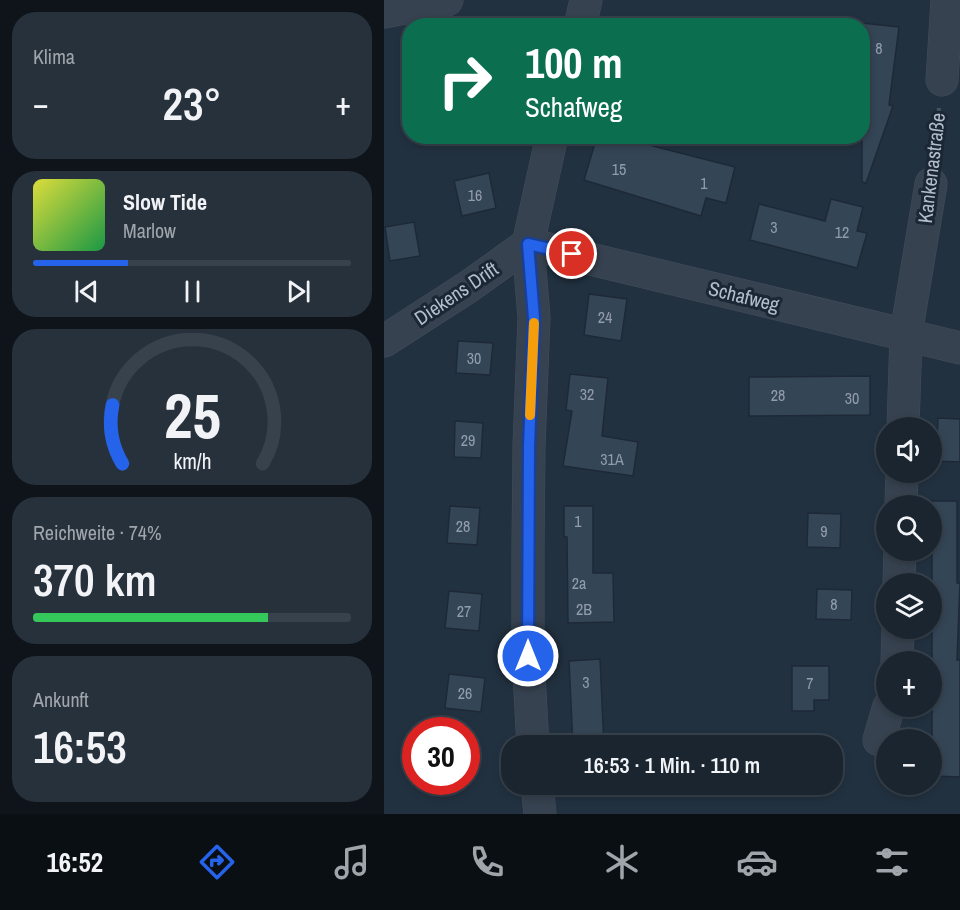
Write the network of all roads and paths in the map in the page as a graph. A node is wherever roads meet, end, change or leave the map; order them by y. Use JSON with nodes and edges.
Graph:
{"nodes":[{"id":1,"x":447,"y":0,"type":"edge"},
{"id":2,"x":586,"y":0,"type":"edge"},
{"id":3,"x":947,"y":0,"type":"edge"},
{"id":4,"x":384,"y":12,"type":"edge"},
{"id":5,"x":582,"y":18,"type":"edge"},
{"id":6,"x":942,"y":80,"type":"joint"},
{"id":7,"x":550,"y":144,"type":"edge"},
{"id":8,"x":931,"y":184,"type":"joint"},
{"id":9,"x":528,"y":244,"type":"junction"},
{"id":10,"x":906,"y":334,"type":"junction"},
{"id":11,"x":384,"y":341,"type":"edge"},
{"id":12,"x":960,"y":348,"type":"edge"},
{"id":13,"x":903,"y":417,"type":"edge"},
{"id":14,"x":532,"y":735,"type":"edge"},
{"id":15,"x":538,"y":795,"type":"edge"},
{"id":16,"x":540,"y":814,"type":"edge"}],
"edges":[{"from":1,"to":4,"type":"street"},
{"from":2,"to":5,"type":"street"},
{"from":3,"to":6,"type":"street"},
{"from":6,"to":8,"type":"path","name":"Kankenastraße"},
{"from":7,"to":9,"type":"street"},
{"from":8,"to":10,"type":"street","name":"Kankenastraße"},
{"from":9,"to":10,"type":"street","name":"Schafweg"},
{"from":9,"to":11,"type":"street","name":"Diekens Drift"},
{"from":9,"to":14,"type":"street"},
{"from":10,"to":12,"type":"street","name":"Schafweg"},
{"from":10,"to":13,"type":"street","name":"Kankenastraße"},
{"from":15,"to":16,"type":"street"}]}
